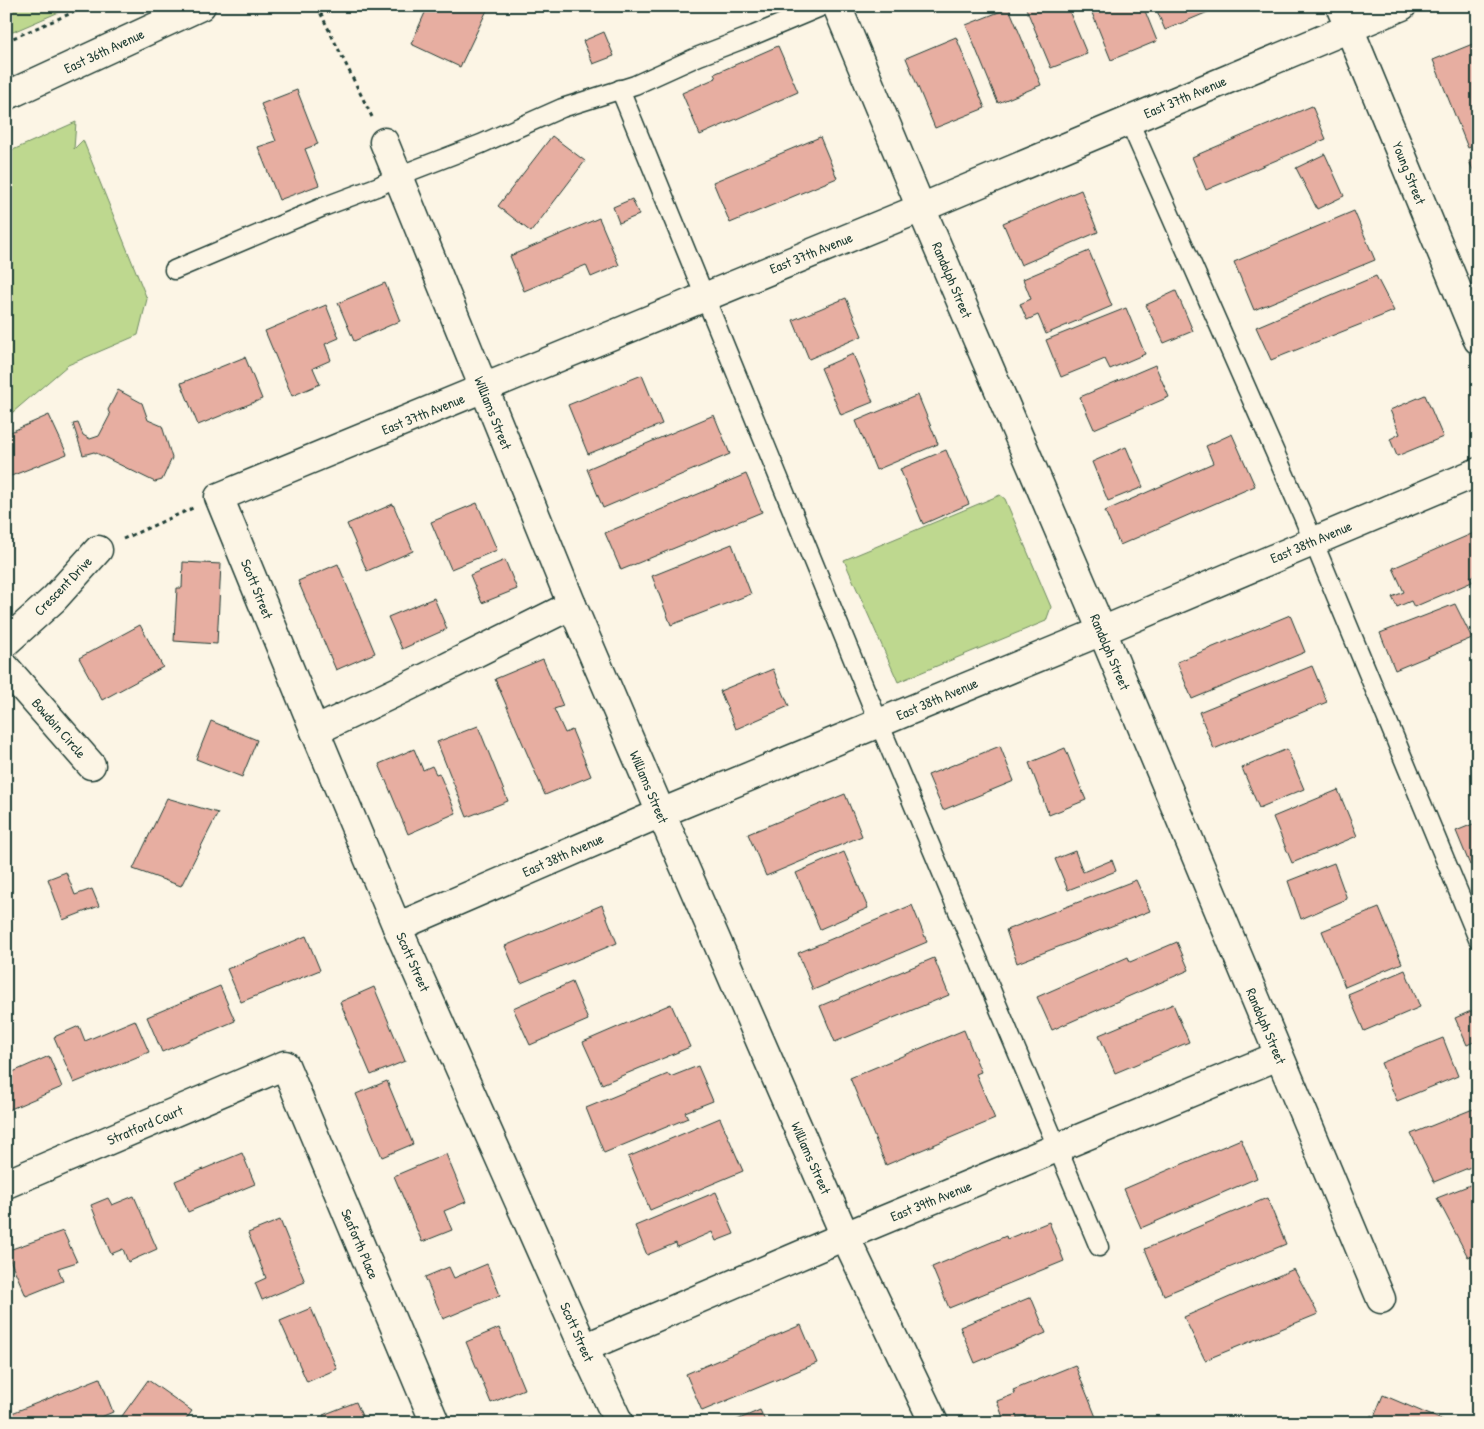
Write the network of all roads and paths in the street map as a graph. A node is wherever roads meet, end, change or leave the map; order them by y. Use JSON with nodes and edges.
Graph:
{"nodes":[{"id":1,"x":88,"y":6,"type":"edge"},
{"id":2,"x":201,"y":6,"type":"edge"},
{"id":3,"x":318,"y":6,"type":"edge"},
{"id":4,"x":823,"y":6,"type":"edge"},
{"id":5,"x":837,"y":6,"type":"edge"},
{"id":6,"x":1402,"y":6,"type":"edge"},
{"id":7,"x":1345,"y":17,"type":"edge"},
{"id":8,"x":6,"y":41,"type":"edge"},
{"id":9,"x":620,"y":89,"type":"junction"},
{"id":10,"x":6,"y":96,"type":"edge"},
{"id":11,"x":1130,"y":121,"type":"junction"},
{"id":12,"x":384,"y":142,"type":"joint"},
{"id":13,"x":398,"y":176,"type":"junction"},
{"id":14,"x":921,"y":208,"type":"junction"},
{"id":15,"x":174,"y":270,"type":"dead end"},
{"id":16,"x":706,"y":296,"type":"junction"},
{"id":17,"x":1478,"y":340,"type":"edge"},
{"id":18,"x":483,"y":389,"type":"junction"},
{"id":19,"x":1478,"y":472,"type":"edge"},
{"id":20,"x":220,"y":496,"type":"junction"},
{"id":21,"x":1313,"y":541,"type":"junction"},
{"id":22,"x":98,"y":550,"type":"joint"},
{"id":23,"x":572,"y":606,"type":"junction"},
{"id":24,"x":1102,"y":630,"type":"junction"},
{"id":25,"x":6,"y":642,"type":"edge"},
{"id":26,"x":6,"y":668,"type":"edge"},
{"id":27,"x":879,"y":723,"type":"junction"},
{"id":28,"x":315,"y":731,"type":"junction"},
{"id":29,"x":91,"y":765,"type":"dead end"},
{"id":30,"x":660,"y":813,"type":"junction"},
{"id":31,"x":397,"y":928,"type":"junction"},
{"id":32,"x":1478,"y":939,"type":"edge"},
{"id":33,"x":1278,"y":1056,"type":"junction"},
{"id":34,"x":284,"y":1065,"type":"joint"},
{"id":35,"x":1058,"y":1148,"type":"junction"},
{"id":36,"x":6,"y":1184,"type":"edge"},
{"id":37,"x":845,"y":1236,"type":"junction"},
{"id":38,"x":1099,"y":1247,"type":"dead end"},
{"id":39,"x":1381,"y":1299,"type":"dead end"},
{"id":40,"x":584,"y":1348,"type":"junction"},
{"id":41,"x":435,"y":1423,"type":"edge"},
{"id":42,"x":619,"y":1423,"type":"edge"},
{"id":43,"x":934,"y":1423,"type":"edge"}],
"edges":[{"from":1,"to":8,"type":"path"},
{"from":2,"to":10,"type":"street","name":"East 36th Avenue"},
{"from":3,"to":12,"type":"path"},
{"from":4,"to":9,"type":"lane"},
{"from":5,"to":14,"type":"street","name":"Randolph Street"},
{"from":6,"to":7,"type":"street","name":"East 37th Avenue"},
{"from":7,"to":11,"type":"street","name":"East 37th Avenue"},
{"from":7,"to":17,"type":"street","name":"Young Street"},
{"from":9,"to":13,"type":"lane"},
{"from":9,"to":16,"type":"lane"},
{"from":11,"to":14,"type":"street","name":"East 37th Avenue"},
{"from":11,"to":21,"type":"lane"},
{"from":12,"to":13,"type":"street","name":"Williams Street"},
{"from":13,"to":15,"type":"lane"},
{"from":13,"to":18,"type":"street","name":"Williams Street"},
{"from":14,"to":16,"type":"street","name":"East 37th Avenue"},
{"from":14,"to":24,"type":"street","name":"Randolph Street"},
{"from":16,"to":18,"type":"street","name":"East 37th Avenue"},
{"from":16,"to":27,"type":"lane"},
{"from":18,"to":20,"type":"street","name":"East 37th Avenue"},
{"from":18,"to":23,"type":"street","name":"Williams Street"},
{"from":19,"to":21,"type":"street","name":"East 38th Avenue"},
{"from":20,"to":22,"type":"path"},
{"from":20,"to":28,"type":"street","name":"Scott Street"},
{"from":21,"to":24,"type":"street","name":"East 38th Avenue"},
{"from":21,"to":32,"type":"lane"},
{"from":22,"to":25,"type":"street","name":"Crescent Drive"},
{"from":23,"to":28,"type":"street"},
{"from":23,"to":30,"type":"street","name":"Williams Street"},
{"from":24,"to":27,"type":"street","name":"East 38th Avenue"},
{"from":24,"to":33,"type":"street","name":"Randolph Street"},
{"from":26,"to":29,"type":"street","name":"Bowdoin Circle"},
{"from":27,"to":30,"type":"street","name":"East 38th Avenue"},
{"from":27,"to":35,"type":"lane"},
{"from":28,"to":31,"type":"street","name":"Scott Street"},
{"from":30,"to":31,"type":"street","name":"East 38th Avenue"},
{"from":30,"to":37,"type":"street","name":"Williams Street"},
{"from":31,"to":40,"type":"street","name":"Scott Street"},
{"from":33,"to":35,"type":"street","name":"East 39th Avenue"},
{"from":33,"to":39,"type":"street","name":"Randolph Street"},
{"from":34,"to":36,"type":"street","name":"Stratford Court"},
{"from":34,"to":41,"type":"street","name":"Seaforth Place"},
{"from":35,"to":37,"type":"street","name":"East 39th Avenue"},
{"from":35,"to":38,"type":"lane"},
{"from":37,"to":40,"type":"street","name":"East 39th Avenue"},
{"from":37,"to":43,"type":"street","name":"Williams Street"},
{"from":40,"to":42,"type":"street","name":"Scott Street"}]}
